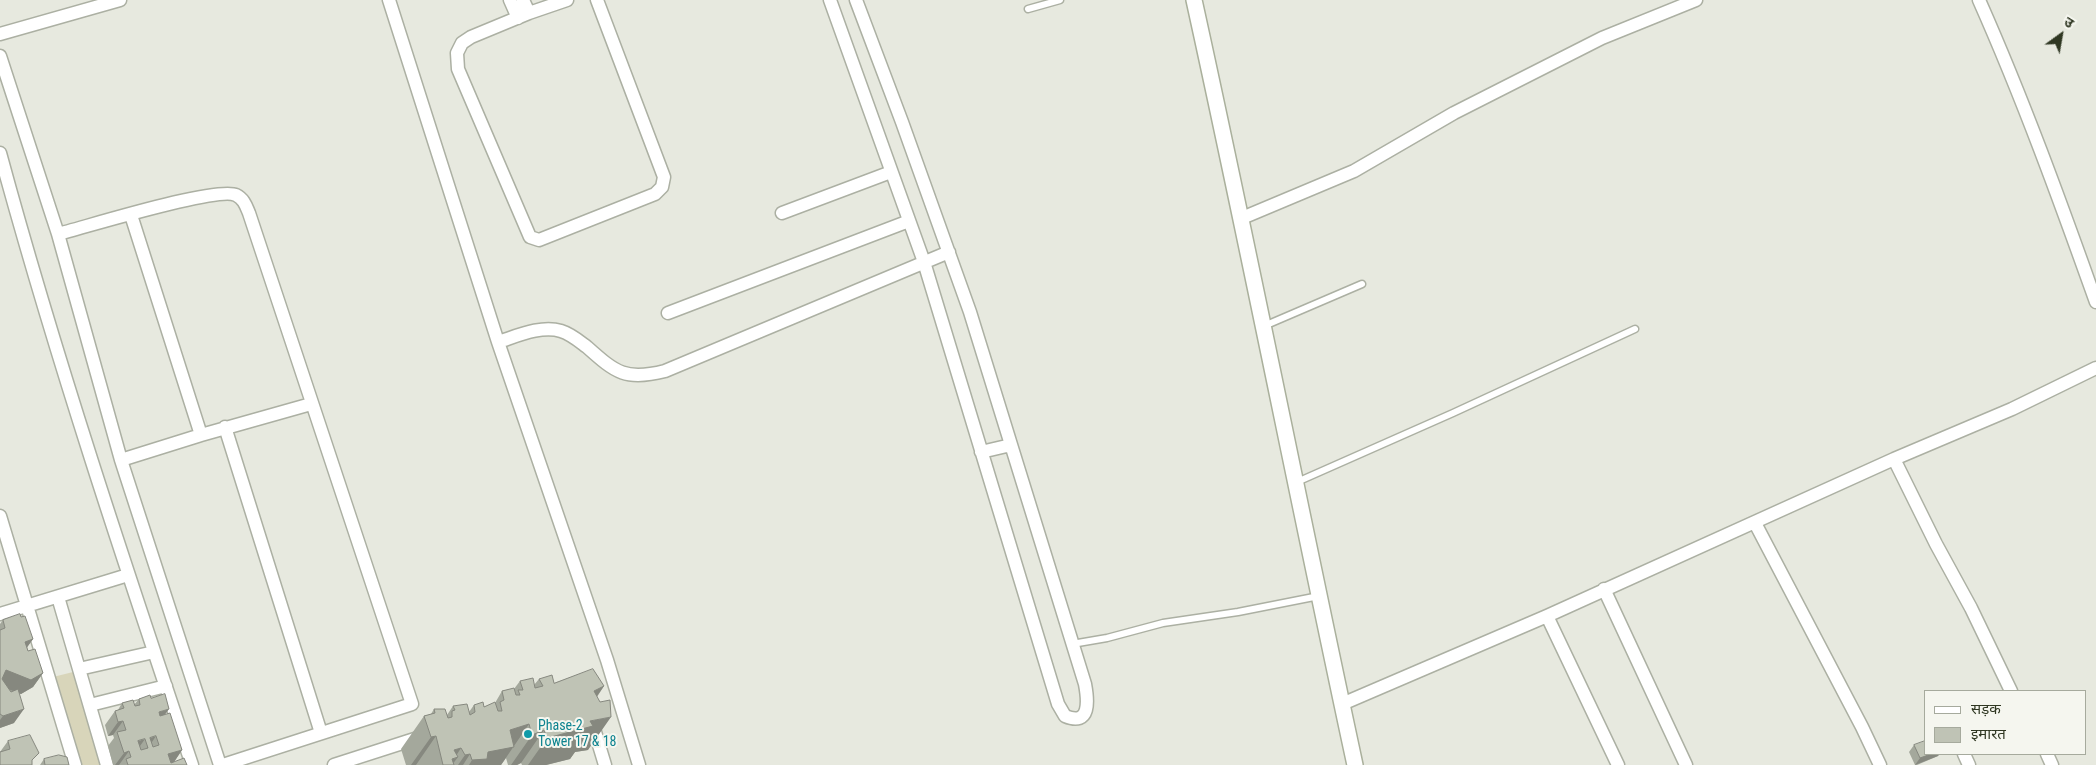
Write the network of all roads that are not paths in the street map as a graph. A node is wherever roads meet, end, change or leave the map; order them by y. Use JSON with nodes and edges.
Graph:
{"nodes":[{"id":1,"x":120,"y":0,"type":"edge"},
{"id":2,"x":389,"y":0,"type":"edge"},
{"id":3,"x":510,"y":0,"type":"edge"},
{"id":4,"x":523,"y":0,"type":"edge"},
{"id":5,"x":567,"y":0,"type":"edge"},
{"id":6,"x":597,"y":0,"type":"edge"},
{"id":7,"x":830,"y":0,"type":"edge"},
{"id":8,"x":856,"y":0,"type":"edge"},
{"id":9,"x":1060,"y":0,"type":"edge"},
{"id":10,"x":1194,"y":0,"type":"edge"},
{"id":11,"x":1696,"y":0,"type":"edge"},
{"id":12,"x":1980,"y":0,"type":"edge"},
{"id":13,"x":1028,"y":9,"type":"dead end"},
{"id":14,"x":523,"y":16,"type":"junction"},
{"id":15,"x":0,"y":34,"type":"edge"},
{"id":16,"x":0,"y":56,"type":"edge"},
{"id":17,"x":0,"y":153,"type":"edge"},
{"id":18,"x":891,"y":172,"type":"junction"},
{"id":19,"x":782,"y":213,"type":"dead end"},
{"id":20,"x":131,"y":215,"type":"junction"},
{"id":21,"x":1242,"y":218,"type":"junction"},
{"id":22,"x":909,"y":221,"type":"junction"},
{"id":23,"x":58,"y":234,"type":"junction"},
{"id":24,"x":949,"y":252,"type":"junction"},
{"id":25,"x":924,"y":262,"type":"junction"},
{"id":26,"x":1362,"y":284,"type":"dead end"},
{"id":27,"x":2096,"y":302,"type":"edge"},
{"id":28,"x":668,"y":313,"type":"dead end"},
{"id":29,"x":1264,"y":326,"type":"junction"},
{"id":30,"x":1635,"y":329,"type":"dead end"},
{"id":31,"x":498,"y":342,"type":"junction"},
{"id":32,"x":2096,"y":368,"type":"edge"},
{"id":33,"x":311,"y":404,"type":"junction"},
{"id":34,"x":225,"y":428,"type":"junction"},
{"id":35,"x":200,"y":434,"type":"junction"},
{"id":36,"x":1011,"y":445,"type":"junction"},
{"id":37,"x":981,"y":452,"type":"junction"},
{"id":38,"x":1894,"y":459,"type":"junction"},
{"id":39,"x":121,"y":460,"type":"junction"},
{"id":40,"x":1295,"y":482,"type":"junction"},
{"id":41,"x":0,"y":516,"type":"edge"},
{"id":42,"x":1755,"y":523,"type":"junction"},
{"id":43,"x":128,"y":575,"type":"junction"},
{"id":44,"x":1604,"y":589,"type":"junction"},
{"id":45,"x":1319,"y":596,"type":"junction"},
{"id":46,"x":58,"y":597,"type":"junction"},
{"id":47,"x":27,"y":606,"type":"junction"},
{"id":48,"x":0,"y":614,"type":"edge"},
{"id":49,"x":1547,"y":616,"type":"junction"},
{"id":50,"x":1072,"y":644,"type":"junction"},
{"id":51,"x":154,"y":652,"type":"junction"},
{"id":52,"x":79,"y":669,"type":"junction"},
{"id":53,"x":166,"y":686,"type":"junction"},
{"id":54,"x":2006,"y":689,"type":"edge"},
{"id":55,"x":1342,"y":704,"type":"junction"},
{"id":56,"x":90,"y":705,"type":"junction"},
{"id":57,"x":589,"y":711,"type":"edge"},
{"id":58,"x":321,"y":733,"type":"junction"},
{"id":59,"x":431,"y":734,"type":"edge"},
{"id":60,"x":75,"y":765,"type":"edge"},
{"id":61,"x":107,"y":765,"type":"edge"},
{"id":62,"x":192,"y":765,"type":"edge"},
{"id":63,"x":221,"y":765,"type":"edge"},
{"id":64,"x":334,"y":765,"type":"edge"},
{"id":65,"x":605,"y":765,"type":"edge"},
{"id":66,"x":639,"y":765,"type":"edge"},
{"id":67,"x":1355,"y":765,"type":"edge"},
{"id":68,"x":1618,"y":765,"type":"edge"},
{"id":69,"x":1686,"y":765,"type":"edge"},
{"id":70,"x":1880,"y":765,"type":"edge"}],
"edges":[{"from":1,"to":15,"type":"street"},
{"from":2,"to":31,"type":"street"},
{"from":3,"to":14,"type":"street"},
{"from":4,"to":14,"type":"street"},
{"from":5,"to":14,"type":"street"},
{"from":6,"to":14,"type":"street"},
{"from":7,"to":18,"type":"street"},
{"from":8,"to":24,"type":"street"},
{"from":9,"to":13,"type":"lane"},
{"from":10,"to":21,"type":"street"},
{"from":11,"to":21,"type":"street"},
{"from":12,"to":27,"type":"street"},
{"from":16,"to":23,"type":"street"},
{"from":17,"to":43,"type":"street"},
{"from":18,"to":19,"type":"street"},
{"from":18,"to":22,"type":"street"},
{"from":20,"to":23,"type":"street"},
{"from":20,"to":33,"type":"street"},
{"from":20,"to":35,"type":"street"},
{"from":21,"to":29,"type":"street"},
{"from":22,"to":25,"type":"street"},
{"from":22,"to":28,"type":"street"},
{"from":23,"to":39,"type":"street"},
{"from":24,"to":25,"type":"street"},
{"from":24,"to":36,"type":"street"},
{"from":25,"to":31,"type":"street"},
{"from":25,"to":37,"type":"street"},
{"from":26,"to":29,"type":"lane"},
{"from":29,"to":40,"type":"street"},
{"from":30,"to":40,"type":"lane"},
{"from":31,"to":66,"type":"street"},
{"from":32,"to":38,"type":"street"},
{"from":33,"to":34,"type":"street"},
{"from":33,"to":58,"type":"street"},
{"from":34,"to":35,"type":"street"},
{"from":34,"to":58,"type":"street"},
{"from":35,"to":39,"type":"street"},
{"from":36,"to":37,"type":"street"},
{"from":36,"to":50,"type":"street"},
{"from":37,"to":50,"type":"street"},
{"from":38,"to":42,"type":"street"},
{"from":38,"to":54,"type":"street"},
{"from":39,"to":63,"type":"street"},
{"from":40,"to":45,"type":"street"},
{"from":41,"to":47,"type":"street"},
{"from":42,"to":44,"type":"street"},
{"from":42,"to":70,"type":"street"},
{"from":43,"to":46,"type":"street"},
{"from":43,"to":51,"type":"street"},
{"from":44,"to":49,"type":"street"},
{"from":44,"to":69,"type":"street"},
{"from":45,"to":50,"type":"lane"},
{"from":45,"to":55,"type":"street"},
{"from":46,"to":47,"type":"street"},
{"from":46,"to":52,"type":"street"},
{"from":47,"to":48,"type":"street"},
{"from":47,"to":60,"type":"street"},
{"from":49,"to":55,"type":"street"},
{"from":49,"to":68,"type":"street"},
{"from":51,"to":52,"type":"street"},
{"from":51,"to":53,"type":"street"},
{"from":52,"to":56,"type":"street"},
{"from":53,"to":56,"type":"street"},
{"from":53,"to":62,"type":"street"},
{"from":55,"to":67,"type":"street"},
{"from":56,"to":61,"type":"street"},
{"from":57,"to":65,"type":"street"},
{"from":58,"to":63,"type":"street"},
{"from":59,"to":64,"type":"street"}]}
